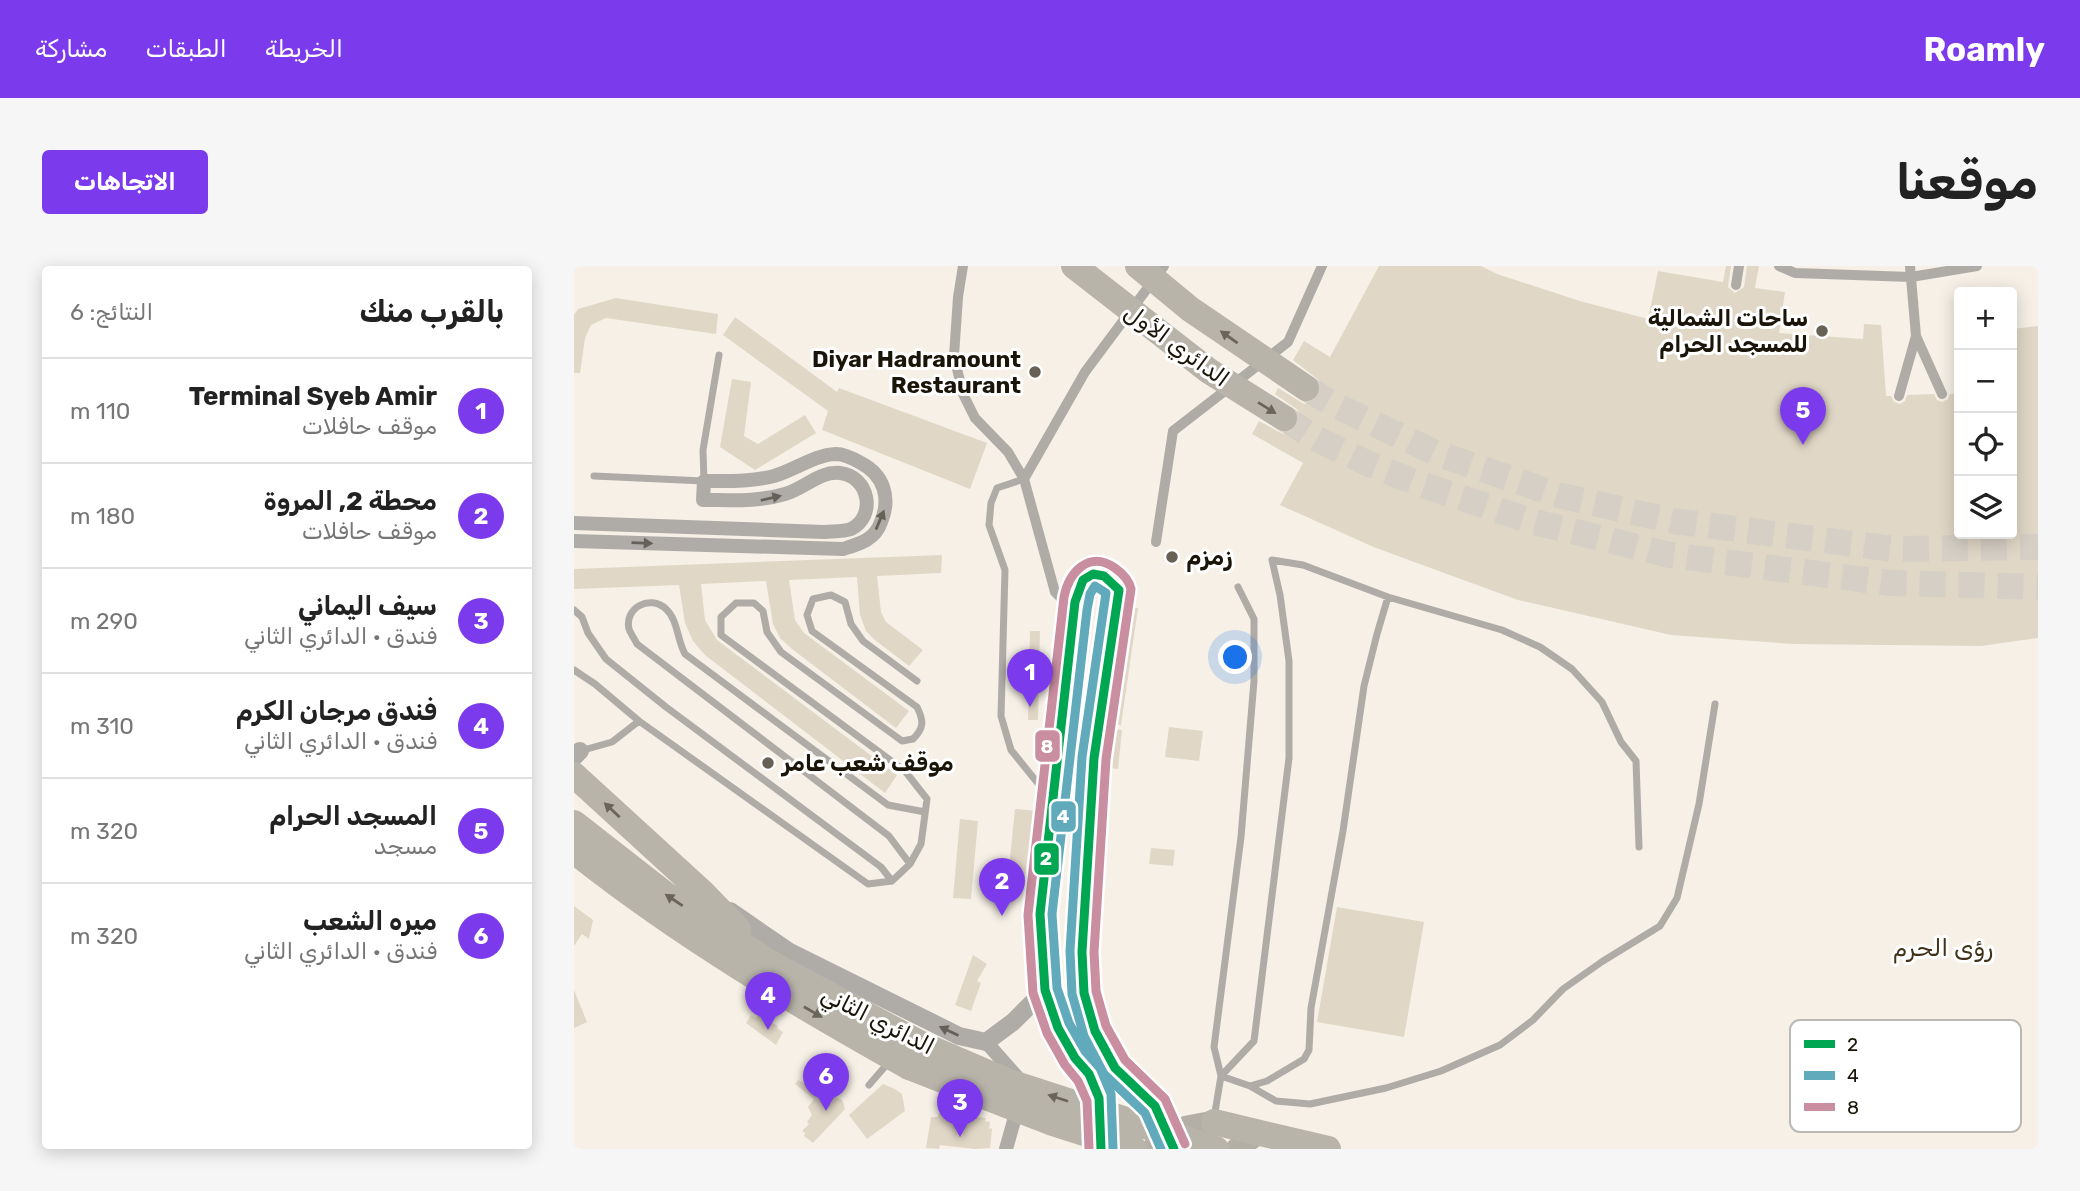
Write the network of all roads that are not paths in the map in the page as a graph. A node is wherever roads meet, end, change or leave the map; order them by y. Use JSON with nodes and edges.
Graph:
{"nodes":[{"id":1,"x":963,"y":266,"type":"edge"},
{"id":2,"x":1074,"y":266,"type":"edge"},
{"id":3,"x":1138,"y":266,"type":"edge"},
{"id":4,"x":1164,"y":266,"type":"edge"},
{"id":5,"x":1322,"y":266,"type":"edge"},
{"id":6,"x":1739,"y":266,"type":"edge"},
{"id":7,"x":1779,"y":266,"type":"edge"},
{"id":8,"x":1978,"y":266,"type":"edge"},
{"id":9,"x":1911,"y":271,"type":"edge"},
{"id":10,"x":1736,"y":285,"type":"dead end"},
{"id":11,"x":1916,"y":337,"type":"junction"},
{"id":12,"x":719,"y":355,"type":"dead end"},
{"id":13,"x":1306,"y":388,"type":"tunnel mouth"},
{"id":14,"x":1942,"y":394,"type":"dead end"},
{"id":15,"x":1899,"y":396,"type":"dead end"},
{"id":16,"x":1284,"y":418,"type":"tunnel mouth"},
{"id":17,"x":594,"y":476,"type":"dead end"},
{"id":18,"x":1024,"y":479,"type":"junction"},
{"id":19,"x":704,"y":481,"type":"junction"},
{"id":20,"x":574,"y":523,"type":"edge"},
{"id":21,"x":574,"y":541,"type":"edge"},
{"id":22,"x":1156,"y":542,"type":"dead end"},
{"id":23,"x":1238,"y":587,"type":"dead end"},
{"id":24,"x":1388,"y":597,"type":"junction"},
{"id":25,"x":574,"y":610,"type":"edge"},
{"id":26,"x":1074,"y":611,"type":"junction"},
{"id":27,"x":574,"y":670,"type":"edge"},
{"id":28,"x":917,"y":681,"type":"dead end"},
{"id":29,"x":1715,"y":704,"type":"dead end"},
{"id":30,"x":639,"y":721,"type":"junction"},
{"id":31,"x":576,"y":761,"type":"edge"},
{"id":32,"x":1054,"y":803,"type":"junction"},
{"id":33,"x":925,"y":812,"type":"junction"},
{"id":34,"x":577,"y":835,"type":"edge"},
{"id":35,"x":1639,"y":847,"type":"dead end"},
{"id":36,"x":911,"y":864,"type":"junction"},
{"id":37,"x":574,"y":874,"type":"edge"},
{"id":38,"x":892,"y":881,"type":"junction"},
{"id":39,"x":702,"y":892,"type":"junction"},
{"id":40,"x":770,"y":963,"type":"junction"},
{"id":41,"x":1045,"y":990,"type":"junction"},
{"id":42,"x":776,"y":992,"type":"junction"},
{"id":43,"x":986,"y":1042,"type":"junction"},
{"id":44,"x":908,"y":1056,"type":"junction"},
{"id":45,"x":1221,"y":1076,"type":"junction"},
{"id":46,"x":869,"y":1086,"type":"dead end"},
{"id":47,"x":1250,"y":1086,"type":"junction"},
{"id":48,"x":1155,"y":1106,"type":"junction"},
{"id":49,"x":1214,"y":1122,"type":"junction"},
{"id":50,"x":1259,"y":1132,"type":"junction"},
{"id":51,"x":1166,"y":1145,"type":"edge"},
{"id":52,"x":1325,"y":1148,"type":"edge"},
{"id":53,"x":1006,"y":1149,"type":"edge"},
{"id":54,"x":1101,"y":1149,"type":"edge"},
{"id":55,"x":1134,"y":1149,"type":"edge"},
{"id":56,"x":1216,"y":1149,"type":"edge"},
{"id":57,"x":1237,"y":1149,"type":"edge"}],
"edges":[{"from":1,"to":18,"type":"street"},
{"from":2,"to":16,"type":"highway","name":"الدائري الأول","one_way":true,"bridge":true},
{"from":13,"to":3,"type":"highway","name":"الدائري الأول","one_way":true,"bridge":true},
{"from":4,"to":18,"type":"street"},
{"from":5,"to":22,"type":"street"},
{"from":6,"to":10,"type":"street"},
{"from":7,"to":9,"type":"street"},
{"from":8,"to":9,"type":"street"},
{"from":9,"to":11,"type":"street"},
{"from":11,"to":14,"type":"street"},
{"from":11,"to":15,"type":"street"},
{"from":12,"to":19,"type":"lane"},
{"from":17,"to":19,"type":"lane"},
{"from":18,"to":26,"type":"street"},
{"from":18,"to":32,"type":"lane"},
{"from":19,"to":20,"type":"street","one_way":true},
{"from":21,"to":19,"type":"street","one_way":true},
{"from":23,"to":45,"type":"lane"},
{"from":24,"to":35,"type":"lane"},
{"from":24,"to":45,"type":"lane"},
{"from":24,"to":47,"type":"lane"},
{"from":25,"to":38,"type":"lane"},
{"from":26,"to":32,"type":"main road"},
{"from":26,"to":48,"type":"main road"},
{"from":27,"to":30,"type":"lane"},
{"from":28,"to":33,"type":"lane"},
{"from":29,"to":47,"type":"lane"},
{"from":30,"to":31,"type":"lane"},
{"from":30,"to":38,"type":"lane"},
{"from":39,"to":31,"type":"highway","one_way":true},
{"from":32,"to":41,"type":"main road"},
{"from":33,"to":36,"type":"lane"},
{"from":33,"to":36,"type":"lane"},
{"from":40,"to":34,"type":"highway","name":"الدائري الثاني","one_way":true},
{"from":34,"to":42,"type":"highway","name":"الدائري الثاني"},
{"from":36,"to":38,"type":"lane"},
{"from":37,"to":42,"type":"highway"},
{"from":39,"to":40,"type":"highway"},
{"from":43,"to":39,"type":"street","one_way":true},
{"from":40,"to":44,"type":"highway","name":"الدائري الثاني"},
{"from":41,"to":43,"type":"street"},
{"from":41,"to":54,"type":"main road"},
{"from":42,"to":44,"type":"highway","name":"الدائري الثاني","one_way":true},
{"from":43,"to":53,"type":"street"},
{"from":44,"to":46,"type":"lane"},
{"from":44,"to":55,"type":"highway","name":"الدائري الثاني","bridge":true},
{"from":56,"to":44,"type":"highway","name":"الدائري الثاني","one_way":true,"bridge":true},
{"from":45,"to":47,"type":"lane"},
{"from":45,"to":49,"type":"lane"},
{"from":48,"to":49,"type":"main road"},
{"from":48,"to":51,"type":"main road"},
{"from":49,"to":50,"type":"highway"},
{"from":49,"to":51,"type":"main road"},
{"from":50,"to":52,"type":"highway"},
{"from":50,"to":57,"type":"main road"}]}
